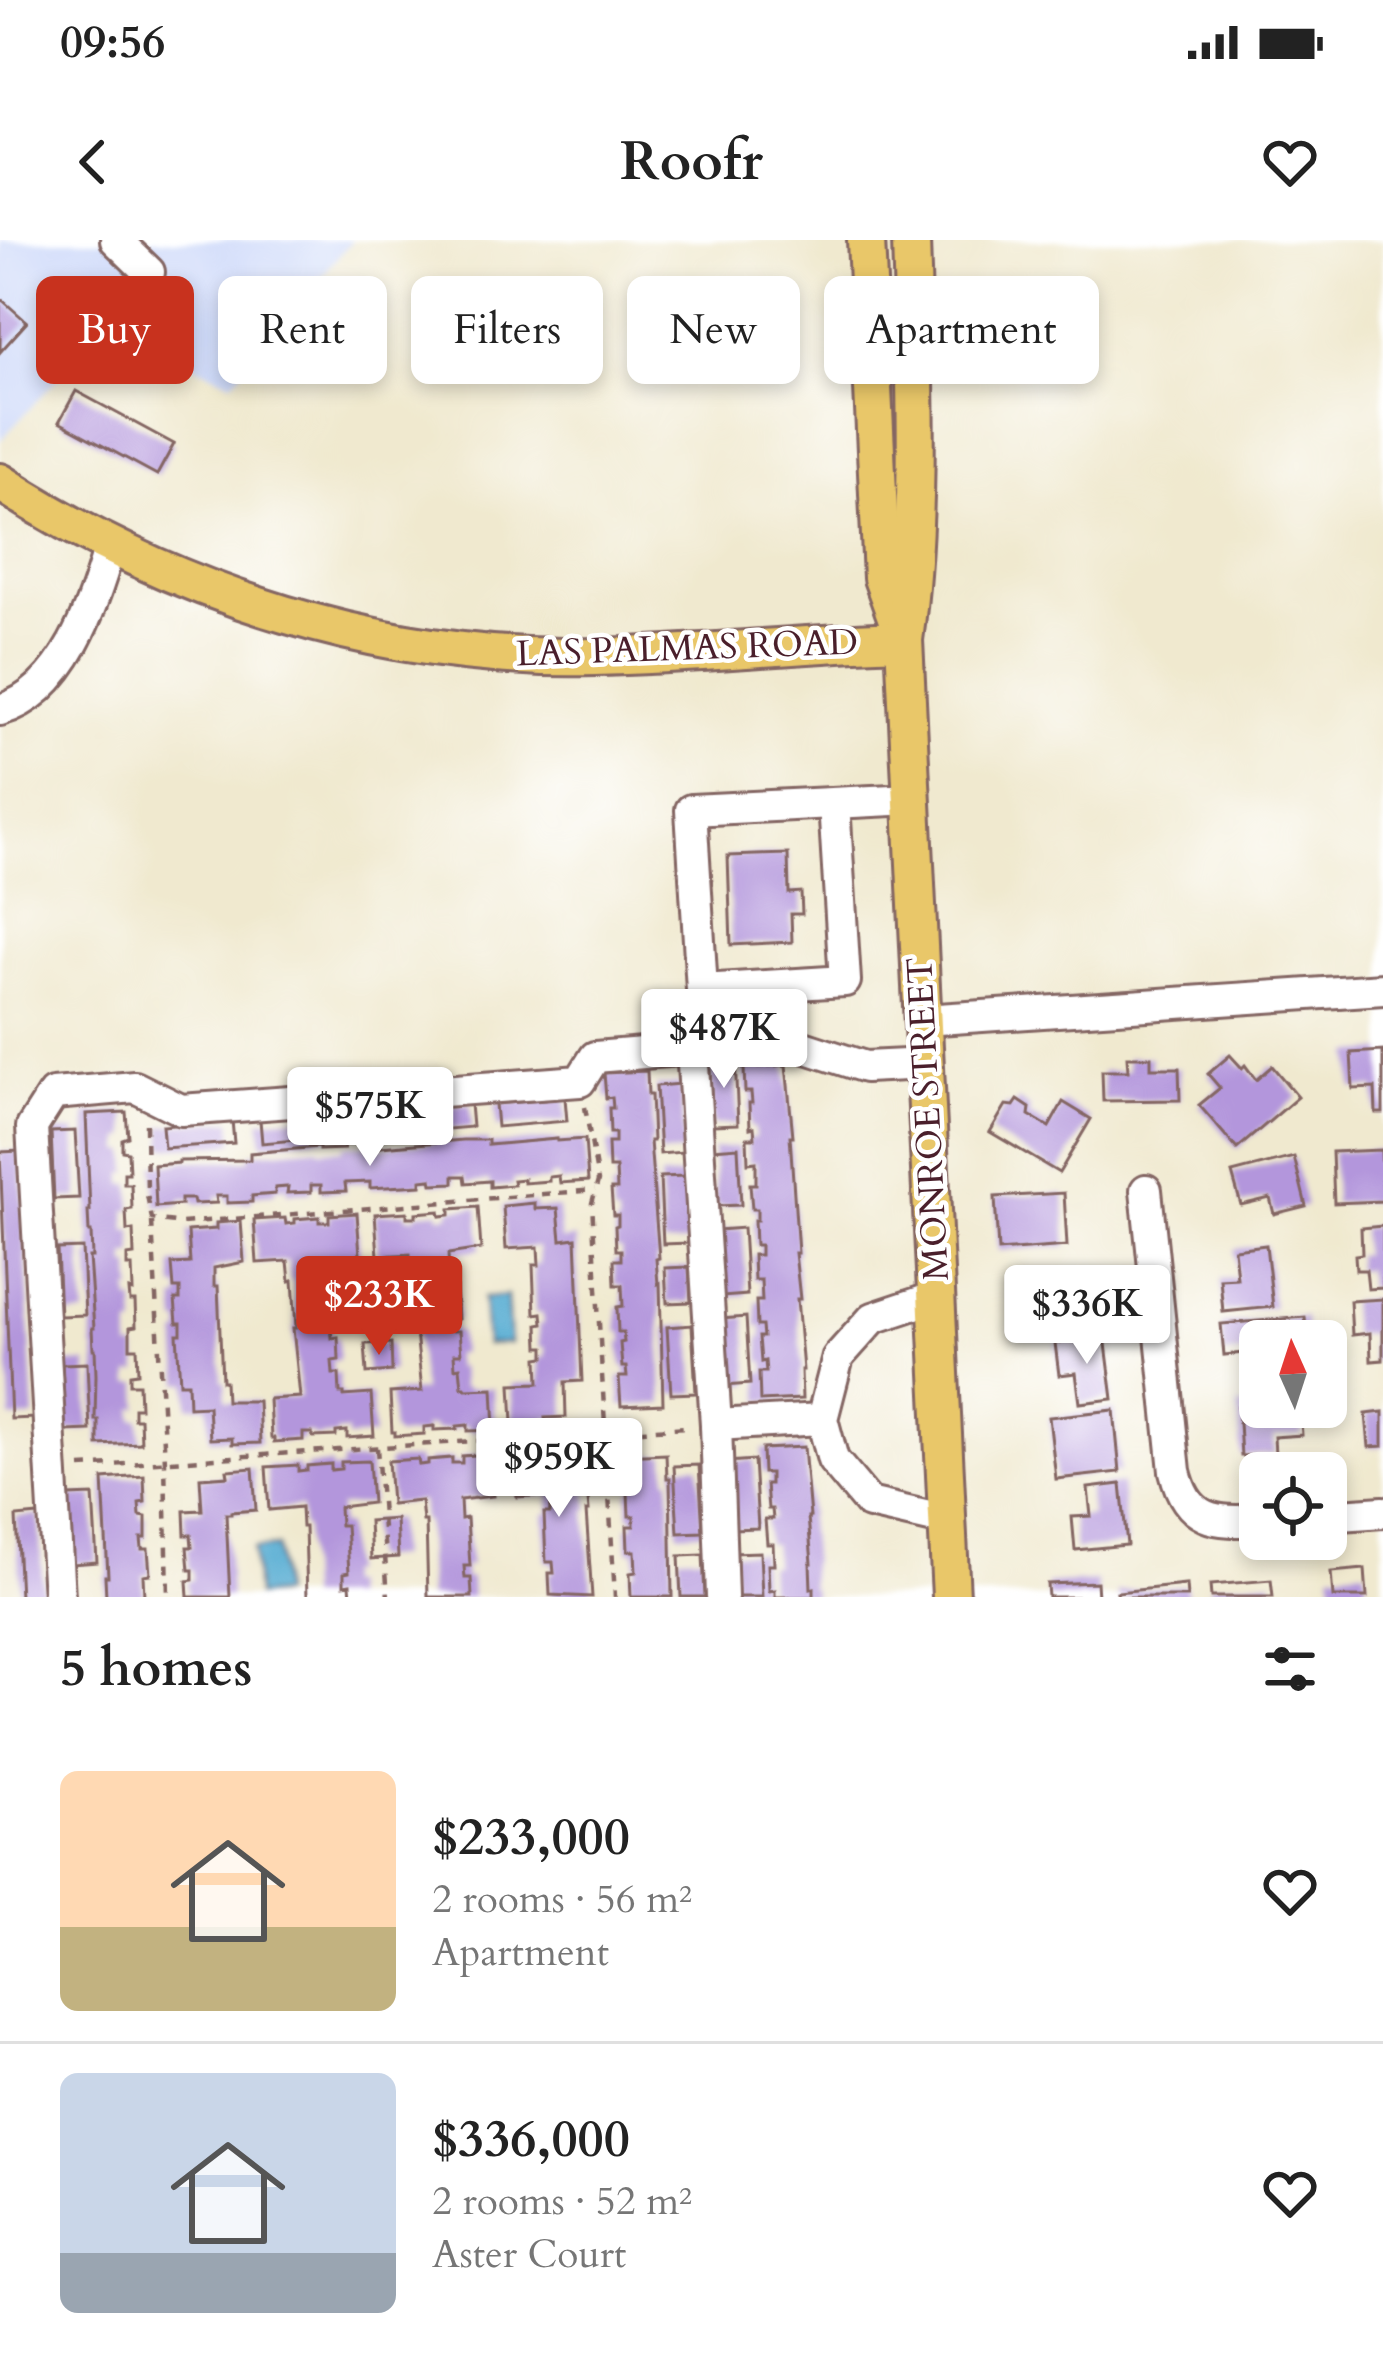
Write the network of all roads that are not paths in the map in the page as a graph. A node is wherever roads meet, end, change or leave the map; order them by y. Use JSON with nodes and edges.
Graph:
{"nodes":[{"id":1,"x":116,"y":240,"type":"edge"},
{"id":2,"x":866,"y":240,"type":"edge"},
{"id":3,"x":911,"y":240,"type":"edge"},
{"id":4,"x":148,"y":272,"type":"dead end"},
{"id":5,"x":0,"y":482,"type":"edge"},
{"id":6,"x":110,"y":545,"type":"junction"},
{"id":7,"x":904,"y":640,"type":"junction"},
{"id":8,"x":0,"y":710,"type":"edge"},
{"id":9,"x":913,"y":799,"type":"junction"},
{"id":10,"x":834,"y":803,"type":"junction"},
{"id":11,"x":1383,"y":989,"type":"edge"},
{"id":12,"x":923,"y":1020,"type":"junction"},
{"id":13,"x":692,"y":1049,"type":"junction"},
{"id":14,"x":927,"y":1064,"type":"junction"},
{"id":15,"x":1146,"y":1190,"type":"dead end"},
{"id":16,"x":936,"y":1298,"type":"junction"},
{"id":17,"x":822,"y":1418,"type":"junction"},
{"id":18,"x":716,"y":1425,"type":"junction"},
{"id":19,"x":1383,"y":1512,"type":"edge"},
{"id":20,"x":1347,"y":1515,"type":"edge"},
{"id":21,"x":947,"y":1521,"type":"junction"},
{"id":22,"x":1239,"y":1522,"type":"edge"},
{"id":23,"x":59,"y":1597,"type":"edge"},
{"id":24,"x":722,"y":1597,"type":"edge"},
{"id":25,"x":951,"y":1597,"type":"edge"}],
"edges":[{"from":1,"to":4,"type":"street"},
{"from":2,"to":7,"type":"main road","name":"MONROE STREET"},
{"from":3,"to":7,"type":"main road","name":"MONROE STREET"},
{"from":5,"to":6,"type":"main road","name":"LAS PALMAS ROAD"},
{"from":6,"to":7,"type":"main road","name":"LAS PALMAS ROAD"},
{"from":6,"to":8,"type":"street"},
{"from":7,"to":9,"type":"main road","name":"MONROE STREET"},
{"from":9,"to":10,"type":"street"},
{"from":9,"to":12,"type":"main road","name":"MONROE STREET"},
{"from":10,"to":10,"type":"street"},
{"from":11,"to":12,"type":"street"},
{"from":12,"to":14,"type":"main road","name":"MONROE STREET"},
{"from":13,"to":14,"type":"street"},
{"from":13,"to":18,"type":"street"},
{"from":13,"to":23,"type":"street"},
{"from":14,"to":16,"type":"main road","name":"MONROE STREET"},
{"from":15,"to":22,"type":"street"},
{"from":16,"to":17,"type":"street"},
{"from":16,"to":21,"type":"main road","name":"MONROE STREET"},
{"from":17,"to":18,"type":"street"},
{"from":17,"to":21,"type":"street"},
{"from":18,"to":24,"type":"street"},
{"from":19,"to":20,"type":"street"},
{"from":21,"to":25,"type":"main road","name":"MONROE STREET"}]}
